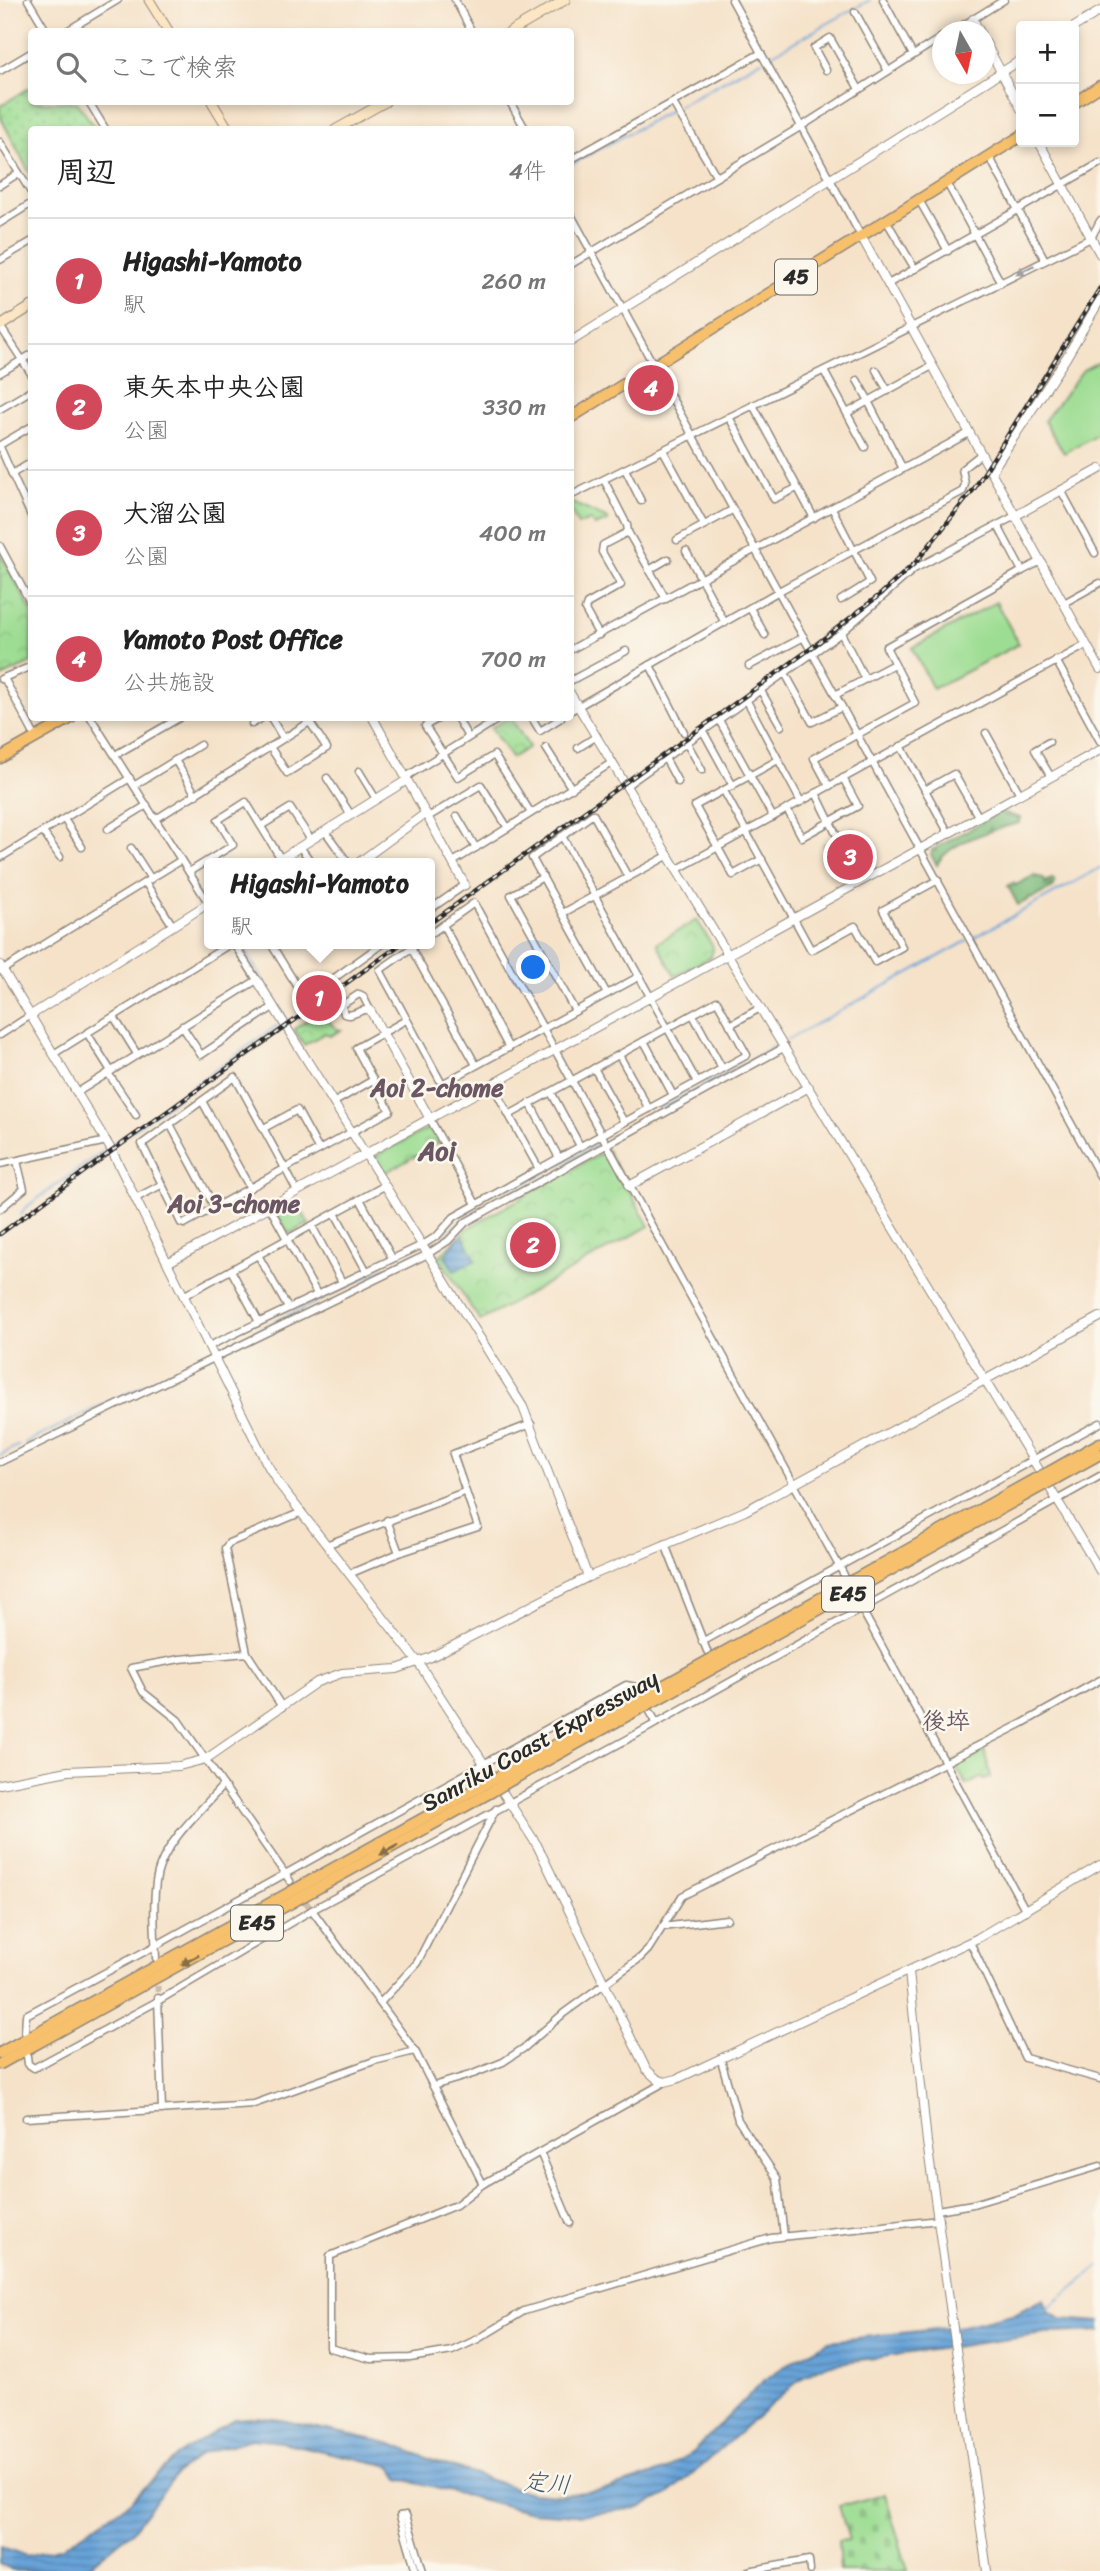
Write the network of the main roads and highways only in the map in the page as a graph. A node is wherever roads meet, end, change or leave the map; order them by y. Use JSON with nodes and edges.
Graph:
{"nodes":[{"id":1,"x":149,"y":0,"type":"edge"},
{"id":2,"x":565,"y":0,"type":"edge"},
{"id":3,"x":166,"y":28,"type":"edge"},
{"id":4,"x":517,"y":28,"type":"edge"},
{"id":5,"x":1100,"y":86,"type":"edge"},
{"id":6,"x":1079,"y":100,"type":"edge"},
{"id":7,"x":214,"y":105,"type":"edge"},
{"id":8,"x":380,"y":105,"type":"edge"},
{"id":9,"x":227,"y":126,"type":"edge"},
{"id":10,"x":342,"y":126,"type":"edge"},
{"id":11,"x":1016,"y":139,"type":"edge"},
{"id":12,"x":28,"y":308,"type":"edge"},
{"id":13,"x":0,"y":326,"type":"edge"},
{"id":14,"x":574,"y":416,"type":"edge"},
{"id":15,"x":66,"y":721,"type":"edge"},
{"id":16,"x":0,"y":758,"type":"edge"},
{"id":17,"x":1100,"y":1443,"type":"edge"},
{"id":18,"x":1100,"y":1454,"type":"edge"},
{"id":19,"x":1053,"y":1475,"type":"junction"},
{"id":20,"x":24,"y":2045,"type":"junction"},
{"id":21,"x":0,"y":2053,"type":"edge"},
{"id":22,"x":0,"y":2064,"type":"edge"}],
"edges":[{"from":1,"to":3,"type":"main road"},
{"from":2,"to":4,"type":"main road"},
{"from":5,"to":6,"type":"highway"},
{"from":7,"to":9,"type":"main road"},
{"from":8,"to":10,"type":"main road"},
{"from":11,"to":14,"type":"highway","number":"45"},
{"from":12,"to":13,"type":"main road"},
{"from":15,"to":16,"type":"highway"},
{"from":17,"to":19,"type":"highway","name":"Sanriku Coast Expressway","number":"E45"},
{"from":18,"to":19,"type":"highway","name":"Sanriku Coast Expressway","number":"E45"},
{"from":19,"to":20,"type":"highway","name":"Sanriku Coast Expressway","number":"E45","bridge":true},
{"from":20,"to":21,"type":"highway","name":"Sanriku Coast Expressway","number":"E45"},
{"from":20,"to":22,"type":"highway","name":"Sanriku Coast Expressway","number":"E45"}]}
